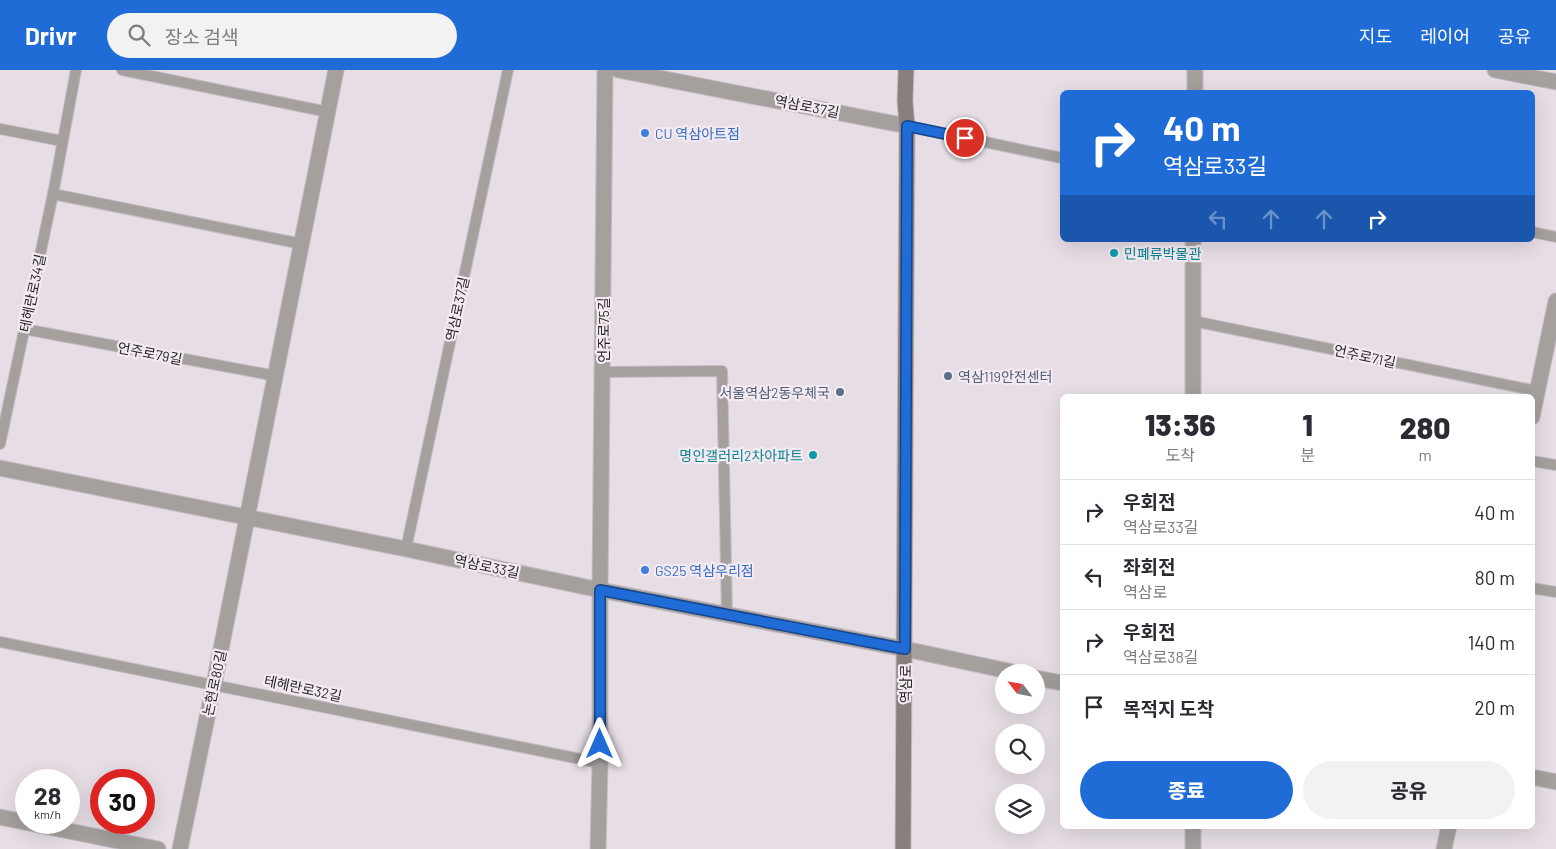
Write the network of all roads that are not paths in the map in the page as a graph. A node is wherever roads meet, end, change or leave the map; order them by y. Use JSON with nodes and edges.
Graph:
{"nodes":[{"id":1,"x":76,"y":70,"type":"edge"},
{"id":2,"x":122,"y":70,"type":"edge"},
{"id":3,"x":336,"y":70,"type":"edge"},
{"id":4,"x":508,"y":70,"type":"edge"},
{"id":5,"x":605,"y":70,"type":"edge"},
{"id":6,"x":618,"y":70,"type":"edge"},
{"id":7,"x":906,"y":70,"type":"edge"},
{"id":8,"x":1195,"y":70,"type":"edge"},
{"id":9,"x":1495,"y":70,"type":"edge"},
{"id":10,"x":1556,"y":82,"type":"edge"},
{"id":11,"x":1195,"y":90,"type":"edge"},
{"id":12,"x":328,"y":112,"type":"junction"},
{"id":13,"x":907,"y":126,"type":"junction"},
{"id":14,"x":0,"y":129,"type":"edge"},
{"id":15,"x":62,"y":141,"type":"junction"},
{"id":16,"x":1060,"y":158,"type":"edge"},
{"id":17,"x":53,"y":194,"type":"junction"},
{"id":18,"x":1535,"y":233,"type":"edge"},
{"id":19,"x":1556,"y":237,"type":"edge"},
{"id":20,"x":1193,"y":242,"type":"edge"},
{"id":21,"x":302,"y":244,"type":"junction"},
{"id":22,"x":1556,"y":301,"type":"edge"},
{"id":23,"x":1193,"y":321,"type":"junction"},
{"id":24,"x":24,"y":329,"type":"junction"},
{"id":25,"x":1553,"y":330,"type":"edge"},
{"id":26,"x":602,"y":372,"type":"junction"},
{"id":27,"x":276,"y":376,"type":"junction"},
{"id":28,"x":1537,"y":391,"type":"junction"},
{"id":29,"x":1194,"y":394,"type":"edge"},
{"id":30,"x":1535,"y":401,"type":"edge"},
{"id":31,"x":0,"y":444,"type":"edge"},
{"id":32,"x":1535,"y":462,"type":"edge"},
{"id":33,"x":1556,"y":465,"type":"edge"},
{"id":34,"x":0,"y":468,"type":"edge"},
{"id":35,"x":247,"y":517,"type":"junction"},
{"id":36,"x":406,"y":549,"type":"junction"},
{"id":37,"x":1535,"y":588,"type":"edge"},
{"id":38,"x":600,"y":590,"type":"junction"},
{"id":39,"x":1556,"y":592,"type":"edge"},
{"id":40,"x":727,"y":614,"type":"junction"},
{"id":41,"x":0,"y":642,"type":"edge"},
{"id":42,"x":905,"y":649,"type":"junction"},
{"id":43,"x":995,"y":668,"type":"edge"},
{"id":44,"x":1045,"y":680,"type":"edge"},
{"id":45,"x":1060,"y":683,"type":"edge"},
{"id":46,"x":214,"y":684,"type":"junction"},
{"id":47,"x":600,"y":763,"type":"junction"},
{"id":48,"x":1535,"y":778,"type":"edge"},
{"id":49,"x":1556,"y":782,"type":"edge"},
{"id":50,"x":0,"y":817,"type":"edge"},
{"id":51,"x":1193,"y":829,"type":"edge"},
{"id":52,"x":1448,"y":829,"type":"edge"},
{"id":53,"x":158,"y":849,"type":"edge"},
{"id":54,"x":180,"y":849,"type":"edge"},
{"id":55,"x":598,"y":849,"type":"edge"},
{"id":56,"x":904,"y":849,"type":"edge"},
{"id":57,"x":1193,"y":849,"type":"edge"},
{"id":58,"x":1444,"y":849,"type":"edge"}],
"edges":[{"from":1,"to":15,"type":"lane","name":"테헤란로34길"},
{"from":2,"to":12,"type":"lane"},
{"from":3,"to":12,"type":"street"},
{"from":4,"to":36,"type":"lane","name":"역삼로37길"},
{"from":5,"to":26,"type":"street","name":"언주로75길"},
{"from":6,"to":13,"type":"street","name":"역삼로37길"},
{"from":7,"to":13,"type":"main road","name":"역삼로"},
{"from":8,"to":11,"type":"street"},
{"from":9,"to":10,"type":"street"},
{"from":12,"to":21,"type":"street"},
{"from":13,"to":16,"type":"lane"},
{"from":13,"to":42,"type":"main road","name":"역삼로"},
{"from":14,"to":15,"type":"lane"},
{"from":15,"to":17,"type":"lane","name":"테헤란로34길"},
{"from":17,"to":21,"type":"lane"},
{"from":17,"to":24,"type":"lane","name":"테헤란로34길"},
{"from":18,"to":19,"type":"lane"},
{"from":20,"to":23,"type":"street"},
{"from":21,"to":27,"type":"street"},
{"from":22,"to":25,"type":"street"},
{"from":23,"to":28,"type":"lane","name":"언주로71길"},
{"from":23,"to":29,"type":"street"},
{"from":24,"to":27,"type":"lane","name":"언주로79길"},
{"from":24,"to":31,"type":"lane","name":"테헤란로34길"},
{"from":25,"to":28,"type":"street"},
{"from":26,"to":38,"type":"street","name":"언주로75길"},
{"from":26,"to":40,"type":"lane"},
{"from":27,"to":35,"type":"street"},
{"from":28,"to":30,"type":"street"},
{"from":32,"to":33,"type":"lane"},
{"from":34,"to":35,"type":"street"},
{"from":35,"to":36,"type":"street","name":"역삼로33길"},
{"from":35,"to":46,"type":"street","name":"논현로80길"},
{"from":36,"to":38,"type":"street","name":"역삼로33길"},
{"from":37,"to":39,"type":"lane"},
{"from":38,"to":40,"type":"street","name":"역삼로33길"},
{"from":38,"to":47,"type":"street","name":"언주로75길"},
{"from":40,"to":42,"type":"street","name":"역삼로33길"},
{"from":41,"to":46,"type":"lane","name":"테헤란로32길"},
{"from":42,"to":43,"type":"street","name":"역삼로33길"},
{"from":42,"to":56,"type":"main road","name":"역삼로"},
{"from":44,"to":45,"type":"street"},
{"from":46,"to":47,"type":"lane","name":"테헤란로32길"},
{"from":46,"to":54,"type":"street","name":"논현로80길"},
{"from":47,"to":55,"type":"street","name":"언주로75길"},
{"from":48,"to":49,"type":"street"},
{"from":50,"to":53,"type":"street"},
{"from":51,"to":57,"type":"street"},
{"from":52,"to":58,"type":"street"}]}
